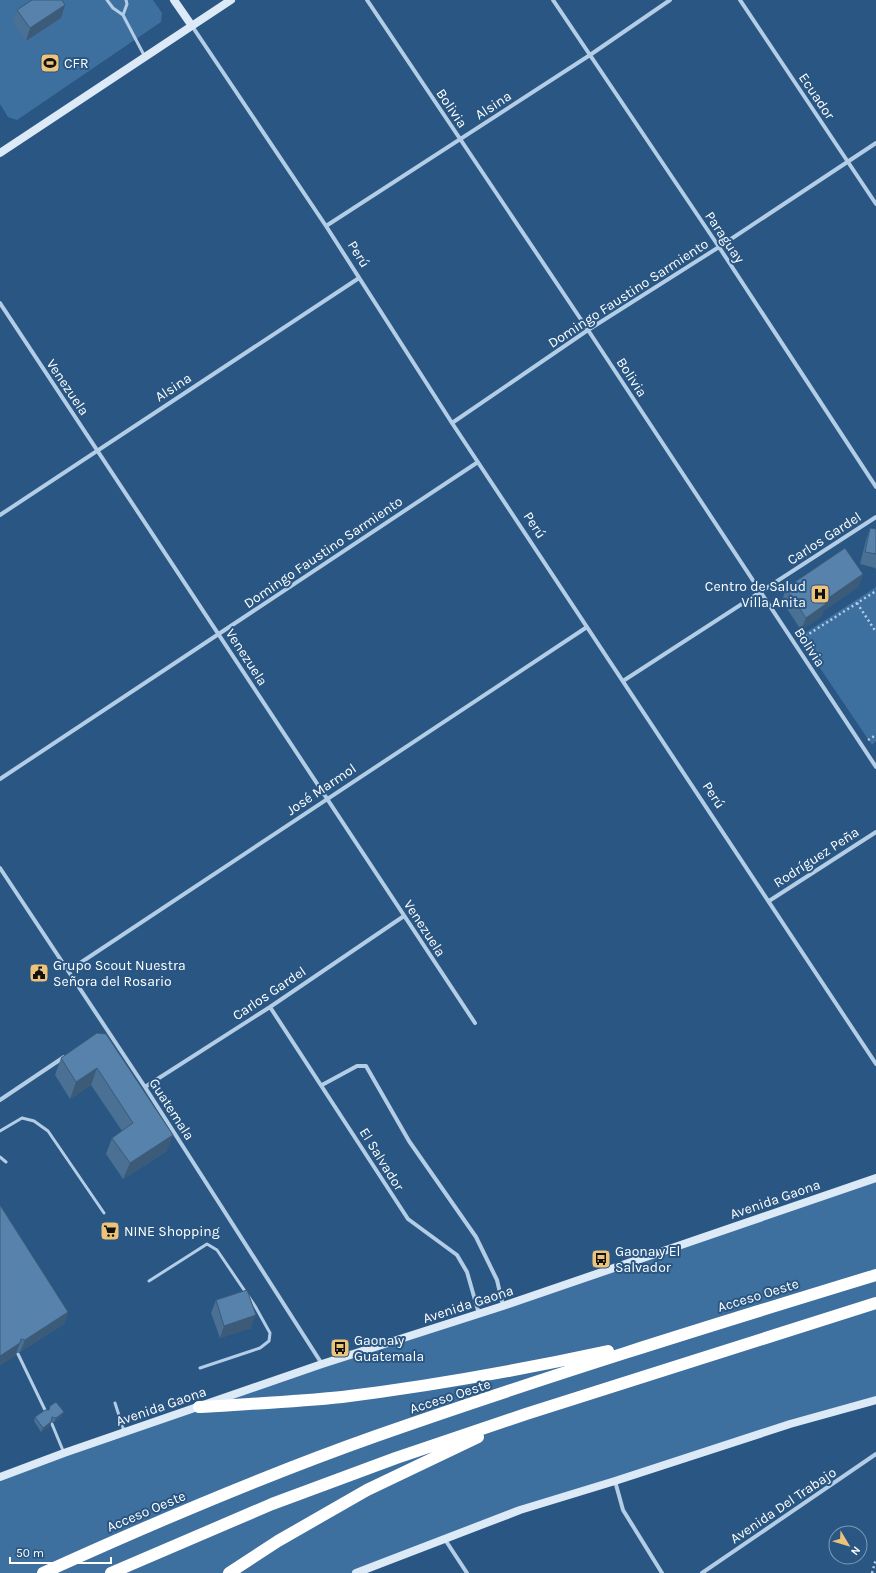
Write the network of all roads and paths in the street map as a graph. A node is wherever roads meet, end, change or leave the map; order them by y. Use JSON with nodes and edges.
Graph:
{"nodes":[{"id":1,"x":107,"y":0,"type":"edge"},
{"id":2,"x":126,"y":0,"type":"edge"},
{"id":3,"x":174,"y":0,"type":"edge"},
{"id":4,"x":231,"y":0,"type":"edge"},
{"id":5,"x":367,"y":0,"type":"edge"},
{"id":6,"x":553,"y":0,"type":"edge"},
{"id":7,"x":670,"y":0,"type":"edge"},
{"id":8,"x":740,"y":0,"type":"edge"},
{"id":9,"x":123,"y":15,"type":"junction"},
{"id":10,"x":192,"y":26,"type":"junction"},
{"id":11,"x":590,"y":55,"type":"junction"},
{"id":12,"x":145,"y":57,"type":"junction"},
{"id":13,"x":460,"y":140,"type":"junction"},
{"id":14,"x":876,"y":143,"type":"edge"},
{"id":15,"x":1,"y":150,"type":"edge"},
{"id":16,"x":848,"y":162,"type":"junction"},
{"id":17,"x":876,"y":204,"type":"edge"},
{"id":18,"x":326,"y":226,"type":"junction"},
{"id":19,"x":719,"y":247,"type":"junction"},
{"id":20,"x":359,"y":278,"type":"junction"},
{"id":21,"x":0,"y":303,"type":"edge"},
{"id":22,"x":588,"y":330,"type":"junction"},
{"id":23,"x":452,"y":423,"type":"junction"},
{"id":24,"x":97,"y":450,"type":"junction"},
{"id":25,"x":478,"y":462,"type":"junction"},
{"id":26,"x":876,"y":487,"type":"edge"},
{"id":27,"x":0,"y":514,"type":"edge"},
{"id":28,"x":876,"y":517,"type":"edge"},
{"id":29,"x":876,"y":591,"type":"edge"},
{"id":30,"x":760,"y":592,"type":"junction"},
{"id":31,"x":857,"y":603,"type":"junction"},
{"id":32,"x":587,"y":627,"type":"junction"},
{"id":33,"x":876,"y":632,"type":"edge"},
{"id":34,"x":219,"y":634,"type":"junction"},
{"id":35,"x":794,"y":643,"type":"junction"},
{"id":36,"x":623,"y":681,"type":"junction"},
{"id":37,"x":876,"y":767,"type":"edge"},
{"id":38,"x":0,"y":780,"type":"edge"},
{"id":39,"x":327,"y":799,"type":"junction"},
{"id":40,"x":876,"y":832,"type":"edge"},
{"id":41,"x":0,"y":868,"type":"edge"},
{"id":42,"x":768,"y":901,"type":"junction"},
{"id":43,"x":404,"y":916,"type":"junction"},
{"id":44,"x":68,"y":971,"type":"junction"},
{"id":45,"x":270,"y":1007,"type":"junction"},
{"id":46,"x":475,"y":1023,"type":"dead end"},
{"id":47,"x":106,"y":1029,"type":"junction"},
{"id":48,"x":100,"y":1033,"type":"edge"},
{"id":49,"x":69,"y":1054,"type":"edge"},
{"id":50,"x":876,"y":1064,"type":"edge"},
{"id":51,"x":322,"y":1085,"type":"junction"},
{"id":52,"x":145,"y":1087,"type":"junction"},
{"id":53,"x":0,"y":1100,"type":"edge"},
{"id":54,"x":0,"y":1132,"type":"edge"},
{"id":55,"x":0,"y":1158,"type":"edge"},
{"id":56,"x":6,"y":1162,"type":"dead end"},
{"id":57,"x":876,"y":1178,"type":"edge"},
{"id":58,"x":104,"y":1213,"type":"dead end"},
{"id":59,"x":876,"y":1275,"type":"edge"},
{"id":60,"x":149,"y":1281,"type":"dead end"},
{"id":61,"x":876,"y":1303,"type":"edge"},
{"id":62,"x":503,"y":1306,"type":"junction"},
{"id":63,"x":480,"y":1314,"type":"junction"},
{"id":64,"x":664,"y":1340,"type":"junction"},
{"id":65,"x":18,"y":1354,"type":"edge"},
{"id":66,"x":322,"y":1364,"type":"junction"},
{"id":67,"x":200,"y":1368,"type":"dead end"},
{"id":68,"x":876,"y":1400,"type":"edge"},
{"id":69,"x":115,"y":1403,"type":"dead end"},
{"id":70,"x":199,"y":1407,"type":"junction"},
{"id":71,"x":46,"y":1412,"type":"edge"},
{"id":72,"x":526,"y":1414,"type":"junction"},
{"id":73,"x":52,"y":1424,"type":"edge"},
{"id":74,"x":124,"y":1432,"type":"junction"},
{"id":75,"x":64,"y":1452,"type":"junction"},
{"id":76,"x":876,"y":1454,"type":"edge"},
{"id":77,"x":0,"y":1475,"type":"edge"},
{"id":78,"x":615,"y":1481,"type":"junction"},
{"id":79,"x":444,"y":1538,"type":"junction"},
{"id":80,"x":876,"y":1559,"type":"edge"},
{"id":81,"x":44,"y":1573,"type":"edge"},
{"id":82,"x":111,"y":1573,"type":"edge"},
{"id":83,"x":229,"y":1573,"type":"edge"},
{"id":84,"x":356,"y":1573,"type":"edge"},
{"id":85,"x":467,"y":1573,"type":"edge"},
{"id":86,"x":662,"y":1573,"type":"edge"},
{"id":87,"x":702,"y":1573,"type":"edge"},
{"id":88,"x":872,"y":1573,"type":"edge"}],
"edges":[{"from":1,"to":9,"type":"lane"},
{"from":2,"to":9,"type":"lane"},
{"from":3,"to":10,"type":"street","name":"Perú"},
{"from":4,"to":10,"type":"street"},
{"from":5,"to":13,"type":"street","name":"Bolivia"},
{"from":6,"to":11,"type":"street","name":"Paraguay"},
{"from":7,"to":11,"type":"street","name":"Alsina"},
{"from":8,"to":16,"type":"street","name":"Ecuador"},
{"from":9,"to":12,"type":"lane"},
{"from":10,"to":12,"type":"street"},
{"from":10,"to":18,"type":"street","name":"Perú"},
{"from":11,"to":13,"type":"street","name":"Alsina"},
{"from":11,"to":19,"type":"street","name":"Paraguay"},
{"from":12,"to":15,"type":"street"},
{"from":13,"to":18,"type":"street","name":"Alsina"},
{"from":13,"to":22,"type":"street","name":"Bolivia"},
{"from":14,"to":16,"type":"street","name":"Domingo Faustino Sarmiento"},
{"from":16,"to":17,"type":"street","name":"Ecuador"},
{"from":16,"to":19,"type":"street","name":"Domingo Faustino Sarmiento"},
{"from":18,"to":20,"type":"street","name":"Perú"},
{"from":19,"to":22,"type":"street","name":"Domingo Faustino Sarmiento"},
{"from":19,"to":26,"type":"street","name":"Paraguay"},
{"from":20,"to":23,"type":"street","name":"Perú"},
{"from":20,"to":24,"type":"street","name":"Alsina"},
{"from":21,"to":24,"type":"street","name":"Venezuela"},
{"from":22,"to":23,"type":"street","name":"Domingo Faustino Sarmiento"},
{"from":22,"to":30,"type":"street","name":"Bolivia"},
{"from":23,"to":25,"type":"street","name":"Perú"},
{"from":24,"to":27,"type":"street","name":"Alsina"},
{"from":24,"to":34,"type":"street","name":"Venezuela"},
{"from":25,"to":32,"type":"street","name":"Perú"},
{"from":25,"to":34,"type":"street","name":"Domingo Faustino Sarmiento"},
{"from":28,"to":30,"type":"street","name":"Carlos Gardel"},
{"from":29,"to":31,"type":"path"},
{"from":30,"to":35,"type":"street","name":"Bolivia"},
{"from":30,"to":36,"type":"street","name":"Carlos Gardel"},
{"from":31,"to":33,"type":"path"},
{"from":31,"to":35,"type":"path"},
{"from":32,"to":36,"type":"street","name":"Perú"},
{"from":32,"to":39,"type":"street","name":"José Marmol"},
{"from":34,"to":38,"type":"street","name":"Domingo Faustino Sarmiento"},
{"from":34,"to":39,"type":"street","name":"Venezuela"},
{"from":35,"to":37,"type":"street","name":"Bolivia"},
{"from":36,"to":42,"type":"street","name":"Perú"},
{"from":39,"to":43,"type":"street","name":"Venezuela"},
{"from":39,"to":44,"type":"street","name":"José Marmol"},
{"from":40,"to":42,"type":"street","name":"Rodríguez Peña"},
{"from":41,"to":44,"type":"street","name":"Guatemala"},
{"from":42,"to":50,"type":"street","name":"Perú"},
{"from":43,"to":45,"type":"street","name":"Carlos Gardel"},
{"from":43,"to":46,"type":"street","name":"Venezuela"},
{"from":44,"to":47,"type":"street","name":"Guatemala"},
{"from":45,"to":51,"type":"street","name":"El Salvador"},
{"from":45,"to":52,"type":"street","name":"Carlos Gardel"},
{"from":47,"to":48,"type":"street"},
{"from":47,"to":52,"type":"street","name":"Guatemala"},
{"from":49,"to":53,"type":"street"},
{"from":51,"to":62,"type":"street"},
{"from":51,"to":63,"type":"street","name":"El Salvador"},
{"from":52,"to":66,"type":"street","name":"Guatemala"},
{"from":54,"to":58,"type":"lane"},
{"from":55,"to":56,"type":"lane"},
{"from":57,"to":62,"type":"street","name":"Avenida Gaona"},
{"from":59,"to":64,"type":"highway","name":"Acceso Oeste"},
{"from":60,"to":67,"type":"lane"},
{"from":61,"to":72,"type":"highway"},
{"from":62,"to":63,"type":"street","name":"Avenida Gaona"},
{"from":63,"to":66,"type":"street","name":"Avenida Gaona"},
{"from":64,"to":70,"type":"highway"},
{"from":64,"to":81,"type":"highway","name":"Acceso Oeste"},
{"from":65,"to":71,"type":"lane"},
{"from":66,"to":70,"type":"street","name":"Avenida Gaona"},
{"from":68,"to":78,"type":"street"},
{"from":69,"to":74,"type":"lane"},
{"from":70,"to":74,"type":"street","name":"Avenida Gaona"},
{"from":72,"to":82,"type":"highway"},
{"from":72,"to":83,"type":"highway"},
{"from":73,"to":75,"type":"lane"},
{"from":74,"to":75,"type":"street","name":"Avenida Gaona"},
{"from":75,"to":77,"type":"street","name":"Avenida Gaona"},
{"from":76,"to":87,"type":"street","name":"Avenida Del Trabajo"},
{"from":78,"to":79,"type":"street"},
{"from":78,"to":86,"type":"street"},
{"from":79,"to":84,"type":"street"},
{"from":79,"to":85,"type":"street"},
{"from":80,"to":88,"type":"path"}]}
